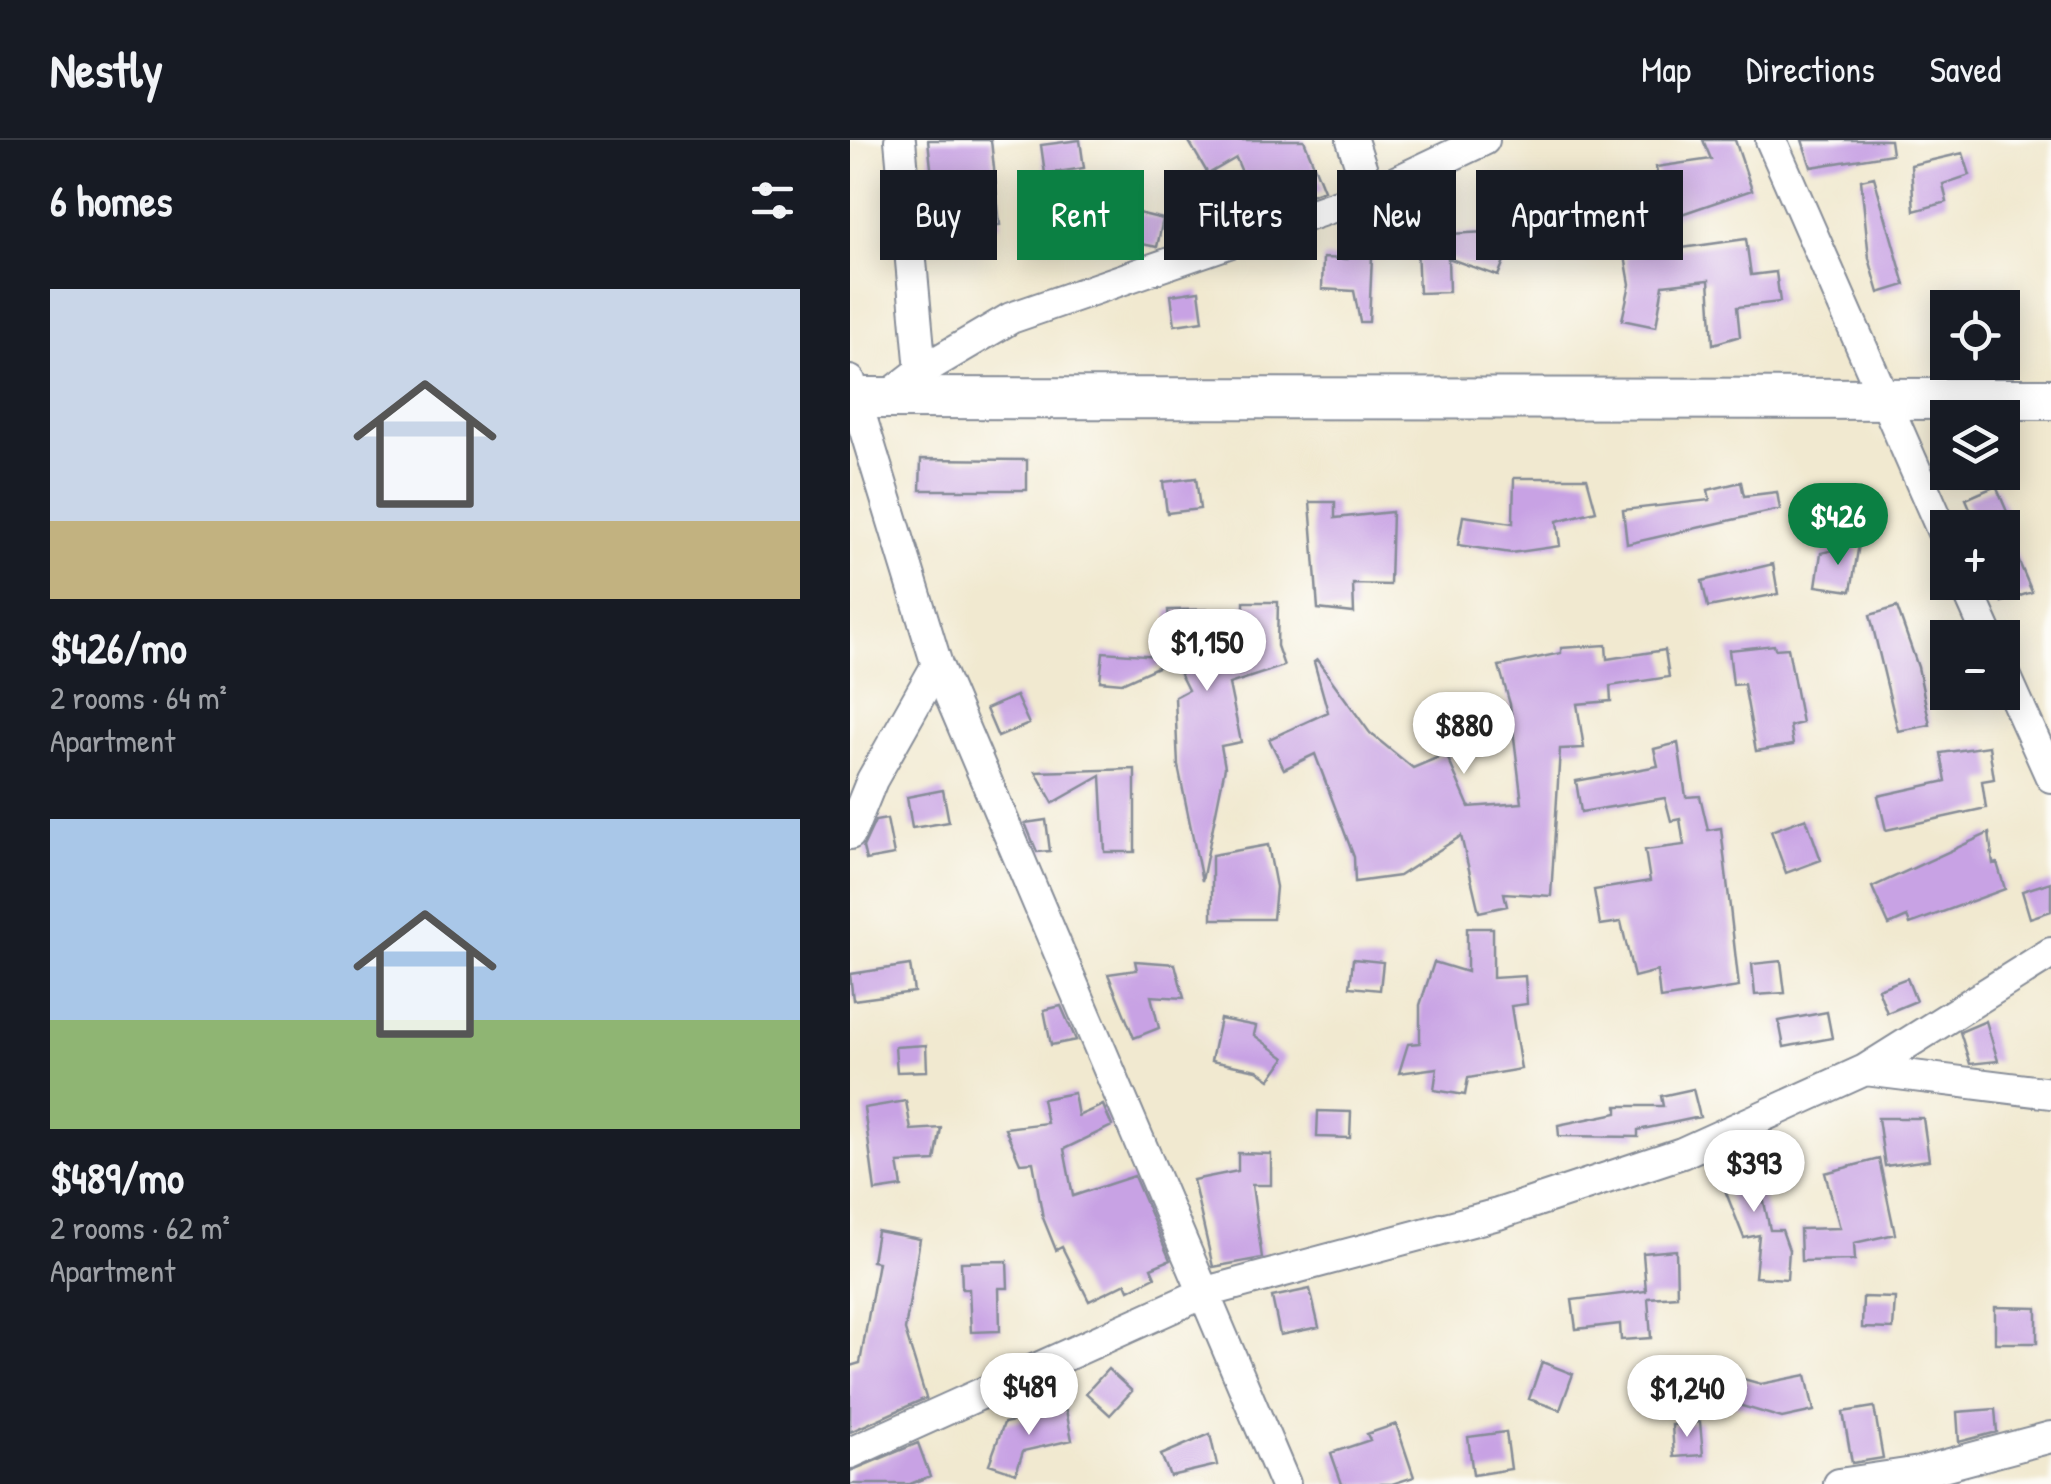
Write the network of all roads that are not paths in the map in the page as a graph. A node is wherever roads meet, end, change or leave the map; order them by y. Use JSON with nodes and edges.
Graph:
{"nodes":[{"id":1,"x":900,"y":140,"type":"edge"},
{"id":2,"x":1352,"y":140,"type":"edge"},
{"id":3,"x":1484,"y":140,"type":"edge"},
{"id":4,"x":1772,"y":140,"type":"edge"},
{"id":5,"x":1362,"y":170,"type":"edge"},
{"id":6,"x":1421,"y":170,"type":"edge"},
{"id":7,"x":1337,"y":205,"type":"edge"},
{"id":8,"x":921,"y":371,"type":"junction"},
{"id":9,"x":861,"y":394,"type":"edge"},
{"id":10,"x":1882,"y":399,"type":"junction"},
{"id":11,"x":2051,"y":399,"type":"edge"},
{"id":12,"x":1933,"y":510,"type":"edge"},
{"id":13,"x":937,"y":665,"type":"junction"},
{"id":14,"x":2020,"y":708,"type":"edge"},
{"id":15,"x":2051,"y":776,"type":"edge"},
{"id":16,"x":850,"y":834,"type":"edge"},
{"id":17,"x":2051,"y":953,"type":"edge"},
{"id":18,"x":1865,"y":1070,"type":"junction"},
{"id":19,"x":2051,"y":1093,"type":"edge"},
{"id":20,"x":1206,"y":1292,"type":"junction"},
{"id":21,"x":2051,"y":1437,"type":"edge"},
{"id":22,"x":850,"y":1452,"type":"edge"},
{"id":23,"x":1285,"y":1484,"type":"edge"},
{"id":24,"x":1840,"y":1484,"type":"edge"}],
"edges":[{"from":1,"to":8,"type":"street"},
{"from":2,"to":5,"type":"street"},
{"from":3,"to":6,"type":"street"},
{"from":4,"to":10,"type":"street"},
{"from":7,"to":8,"type":"street"},
{"from":8,"to":9,"type":"street"},
{"from":9,"to":10,"type":"street"},
{"from":9,"to":13,"type":"street"},
{"from":10,"to":11,"type":"street"},
{"from":10,"to":12,"type":"street"},
{"from":13,"to":16,"type":"street"},
{"from":13,"to":20,"type":"street"},
{"from":14,"to":15,"type":"street"},
{"from":17,"to":18,"type":"street"},
{"from":18,"to":19,"type":"street"},
{"from":18,"to":20,"type":"street"},
{"from":20,"to":22,"type":"street"},
{"from":20,"to":23,"type":"street"},
{"from":21,"to":24,"type":"street"}]}
